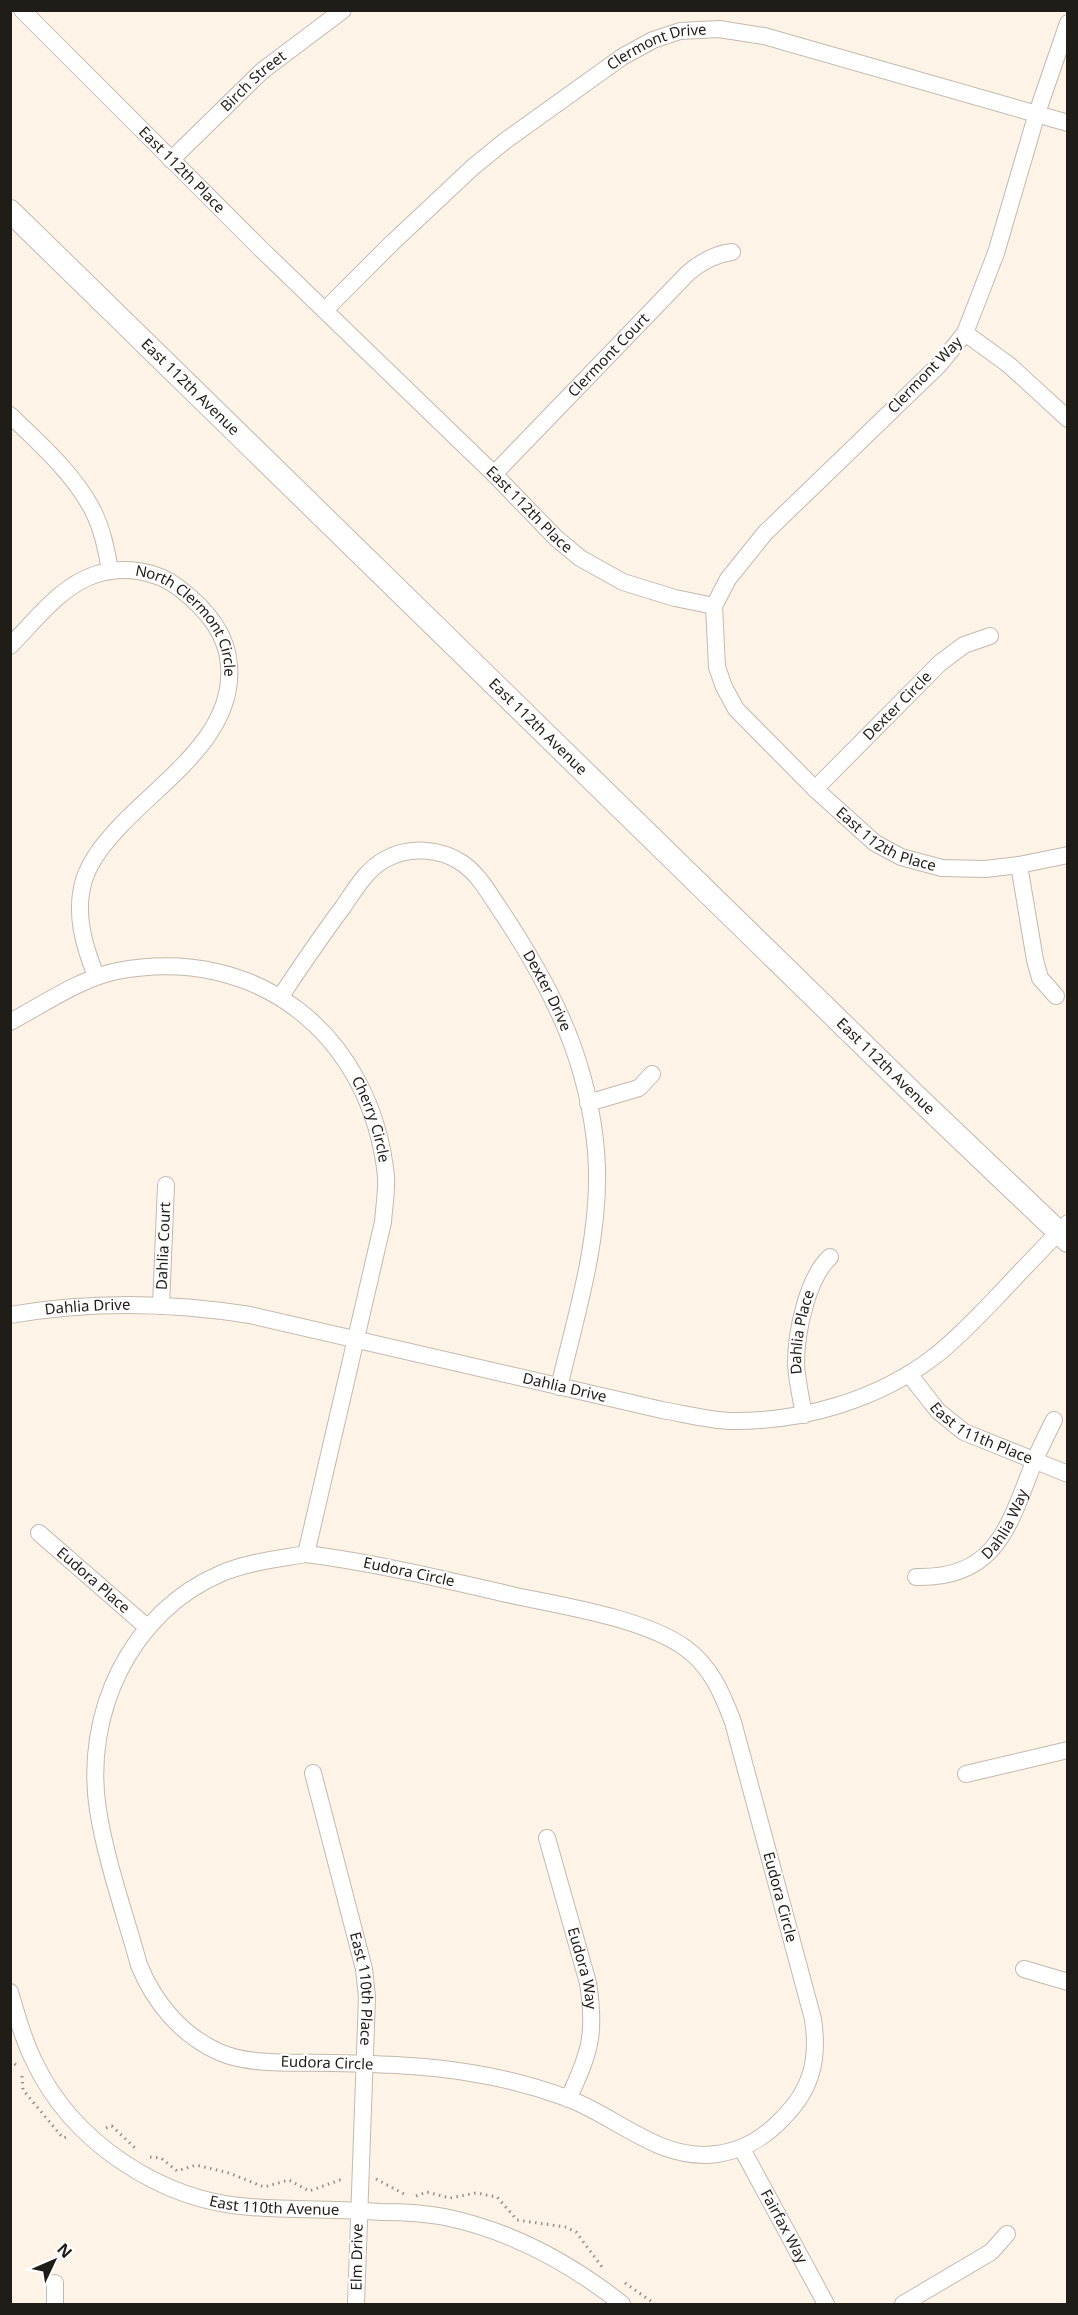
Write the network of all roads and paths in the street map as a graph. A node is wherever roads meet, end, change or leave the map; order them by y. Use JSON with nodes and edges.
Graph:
{"nodes":[{"id":1,"x":22,"y":10,"type":"edge"},
{"id":2,"x":343,"y":10,"type":"edge"},
{"id":3,"x":1068,"y":22,"type":"edge"},
{"id":4,"x":1037,"y":113,"type":"junction"},
{"id":5,"x":1068,"y":123,"type":"edge"},
{"id":6,"x":171,"y":160,"type":"junction"},
{"id":7,"x":10,"y":211,"type":"edge"},
{"id":8,"x":732,"y":252,"type":"dead end"},
{"id":9,"x":325,"y":310,"type":"junction"},
{"id":10,"x":965,"y":333,"type":"junction"},
{"id":11,"x":10,"y":416,"type":"edge"},
{"id":12,"x":1068,"y":419,"type":"edge"},
{"id":13,"x":494,"y":474,"type":"junction"},
{"id":14,"x":110,"y":570,"type":"junction"},
{"id":15,"x":714,"y":606,"type":"junction"},
{"id":16,"x":990,"y":636,"type":"dead end"},
{"id":17,"x":10,"y":646,"type":"edge"},
{"id":18,"x":815,"y":789,"type":"junction"},
{"id":19,"x":1068,"y":855,"type":"edge"},
{"id":20,"x":1019,"y":865,"type":"junction"},
{"id":21,"x":96,"y":976,"type":"junction"},
{"id":22,"x":280,"y":996,"type":"junction"},
{"id":23,"x":1056,"y":996,"type":"dead end"},
{"id":24,"x":10,"y":1022,"type":"edge"},
{"id":25,"x":652,"y":1074,"type":"dead end"},
{"id":26,"x":588,"y":1103,"type":"junction"},
{"id":27,"x":166,"y":1185,"type":"dead end"},
{"id":28,"x":1064,"y":1232,"type":"edge"},
{"id":29,"x":831,"y":1257,"type":"dead end"},
{"id":30,"x":161,"y":1306,"type":"junction"},
{"id":31,"x":10,"y":1315,"type":"edge"},
{"id":32,"x":355,"y":1341,"type":"junction"},
{"id":33,"x":909,"y":1374,"type":"junction"},
{"id":34,"x":559,"y":1387,"type":"junction"},
{"id":35,"x":804,"y":1415,"type":"junction"},
{"id":36,"x":1054,"y":1420,"type":"dead end"},
{"id":37,"x":1034,"y":1461,"type":"junction"},
{"id":38,"x":1068,"y":1474,"type":"edge"},
{"id":39,"x":39,"y":1533,"type":"dead end"},
{"id":40,"x":306,"y":1554,"type":"junction"},
{"id":41,"x":916,"y":1577,"type":"dead end"},
{"id":42,"x":148,"y":1628,"type":"junction"},
{"id":43,"x":1068,"y":1750,"type":"edge"},
{"id":44,"x":313,"y":1773,"type":"dead end"},
{"id":45,"x":966,"y":1774,"type":"dead end"},
{"id":46,"x":547,"y":1838,"type":"dead end"},
{"id":47,"x":1024,"y":1969,"type":"dead end"},
{"id":48,"x":1068,"y":1982,"type":"edge"},
{"id":49,"x":10,"y":1992,"type":"edge"},
{"id":50,"x":10,"y":2060,"type":"edge"},
{"id":51,"x":366,"y":2064,"type":"junction"},
{"id":52,"x":568,"y":2099,"type":"junction"},
{"id":53,"x":86,"y":2134,"type":"junction"},
{"id":54,"x":136,"y":2149,"type":"dead end"},
{"id":55,"x":742,"y":2149,"type":"junction"},
{"id":56,"x":145,"y":2157,"type":"dead end"},
{"id":57,"x":360,"y":2180,"type":"junction"},
{"id":58,"x":407,"y":2195,"type":"dead end"},
{"id":59,"x":413,"y":2196,"type":"dead end"},
{"id":60,"x":358,"y":2210,"type":"junction"},
{"id":61,"x":1007,"y":2234,"type":"dead end"},
{"id":62,"x":610,"y":2272,"type":"dead end"},
{"id":63,"x":619,"y":2278,"type":"dead end"},
{"id":64,"x":55,"y":2283,"type":"dead end"},
{"id":65,"x":55,"y":2304,"type":"edge"},
{"id":66,"x":356,"y":2304,"type":"edge"},
{"id":67,"x":622,"y":2304,"type":"edge"},
{"id":68,"x":655,"y":2304,"type":"edge"},
{"id":69,"x":826,"y":2304,"type":"edge"},
{"id":70,"x":903,"y":2304,"type":"edge"}],
"edges":[{"from":1,"to":6,"type":"street","name":"East 112th Place"},
{"from":2,"to":6,"type":"street","name":"Birch Street"},
{"from":3,"to":4,"type":"street","name":"Clermont Way"},
{"from":4,"to":5,"type":"street","name":"Clermont Drive"},
{"from":4,"to":9,"type":"street","name":"Clermont Drive"},
{"from":4,"to":10,"type":"street","name":"Clermont Way"},
{"from":6,"to":9,"type":"street","name":"East 112th Place"},
{"from":7,"to":28,"type":"street","name":"East 112th Avenue"},
{"from":8,"to":13,"type":"street","name":"Clermont Court"},
{"from":9,"to":13,"type":"street","name":"East 112th Place"},
{"from":10,"to":12,"type":"street"},
{"from":10,"to":15,"type":"street","name":"Clermont Way"},
{"from":11,"to":14,"type":"street","name":"North Clermont Circle"},
{"from":13,"to":15,"type":"street","name":"East 112th Place"},
{"from":14,"to":17,"type":"street"},
{"from":14,"to":21,"type":"street","name":"North Clermont Circle"},
{"from":15,"to":18,"type":"street","name":"East 112th Place"},
{"from":16,"to":18,"type":"street","name":"Dexter Circle"},
{"from":18,"to":20,"type":"street","name":"East 112th Place"},
{"from":19,"to":20,"type":"street","name":"East 112th Place"},
{"from":20,"to":23,"type":"street"},
{"from":21,"to":22,"type":"street","name":"Cherry Circle"},
{"from":21,"to":24,"type":"street","name":"Cherry Circle"},
{"from":22,"to":26,"type":"street","name":"Dexter Drive"},
{"from":22,"to":32,"type":"street","name":"Cherry Circle"},
{"from":25,"to":26,"type":"street"},
{"from":26,"to":34,"type":"street","name":"Dexter Drive"},
{"from":27,"to":30,"type":"street","name":"Dahlia Court"},
{"from":28,"to":33,"type":"street","name":"Dahlia Drive"},
{"from":29,"to":35,"type":"street","name":"Dahlia Place"},
{"from":30,"to":31,"type":"street","name":"Dahlia Drive"},
{"from":30,"to":32,"type":"street","name":"Dahlia Drive"},
{"from":32,"to":34,"type":"street","name":"Dahlia Drive"},
{"from":32,"to":40,"type":"street","name":"Cherry Circle"},
{"from":33,"to":35,"type":"street","name":"Dahlia Drive"},
{"from":33,"to":37,"type":"street","name":"East 111th Place"},
{"from":34,"to":35,"type":"street","name":"Dahlia Drive"},
{"from":36,"to":37,"type":"street","name":"Dahlia Way"},
{"from":37,"to":38,"type":"street","name":"East 111th Place"},
{"from":37,"to":41,"type":"street","name":"Dahlia Way"},
{"from":39,"to":42,"type":"street","name":"Eudora Place"},
{"from":40,"to":42,"type":"street","name":"Eudora Circle"},
{"from":40,"to":55,"type":"street","name":"Eudora Circle"},
{"from":42,"to":51,"type":"street","name":"Eudora Circle"},
{"from":43,"to":45,"type":"street"},
{"from":44,"to":51,"type":"street","name":"East 110th Place"},
{"from":46,"to":52,"type":"street","name":"Eudora Way"},
{"from":47,"to":48,"type":"street"},
{"from":49,"to":53,"type":"street","name":"East 110th Avenue"},
{"from":50,"to":53,"type":"path"},
{"from":51,"to":52,"type":"street","name":"Eudora Circle"},
{"from":51,"to":57,"type":"street","name":"East 110th Place"},
{"from":52,"to":55,"type":"street","name":"Eudora Circle"},
{"from":53,"to":54,"type":"path"},
{"from":53,"to":60,"type":"street","name":"East 110th Avenue"},
{"from":55,"to":69,"type":"street","name":"Fairfax Way"},
{"from":56,"to":57,"type":"path"},
{"from":57,"to":58,"type":"path"},
{"from":57,"to":60,"type":"street","name":"East 110th Place"},
{"from":59,"to":62,"type":"path"},
{"from":60,"to":66,"type":"street","name":"Elm Drive"},
{"from":60,"to":67,"type":"street","name":"East 110th Avenue"},
{"from":61,"to":70,"type":"street"},
{"from":63,"to":68,"type":"path"},
{"from":64,"to":65,"type":"street"}]}
